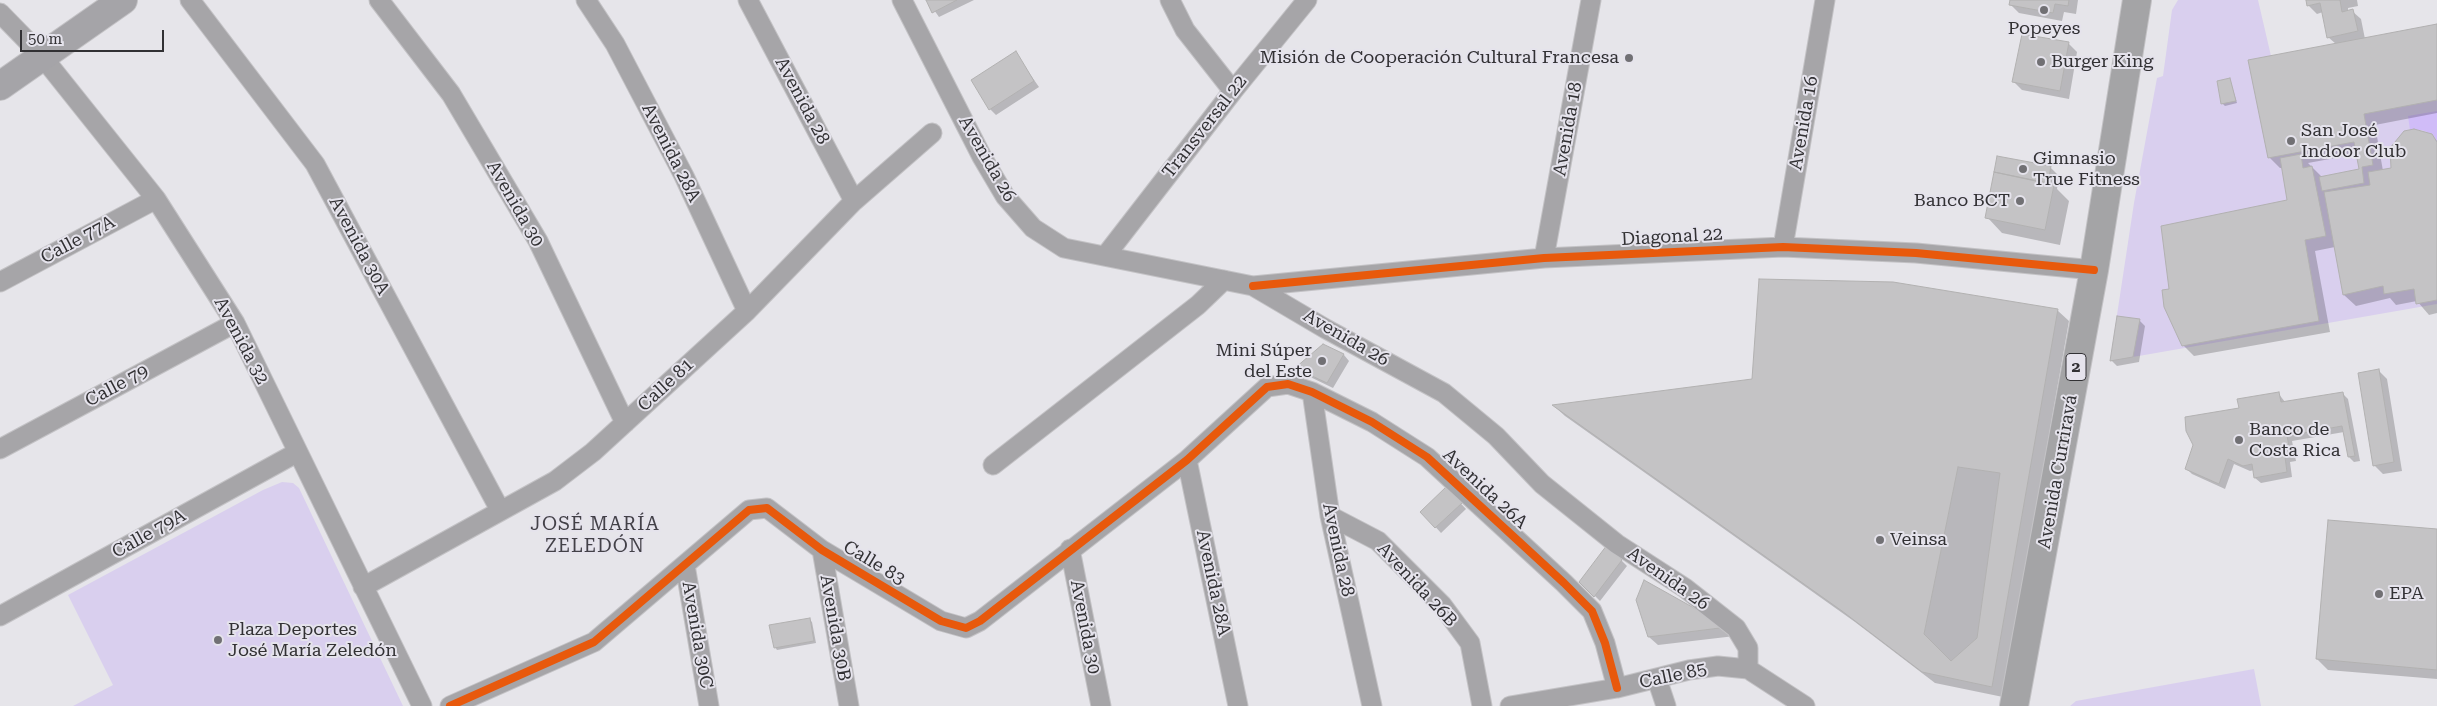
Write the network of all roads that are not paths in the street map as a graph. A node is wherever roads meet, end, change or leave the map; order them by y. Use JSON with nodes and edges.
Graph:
{"nodes":[{"id":1,"x":123,"y":0,"type":"edge"},
{"id":2,"x":190,"y":0,"type":"edge"},
{"id":3,"x":379,"y":0,"type":"edge"},
{"id":4,"x":586,"y":0,"type":"edge"},
{"id":5,"x":748,"y":0,"type":"edge"},
{"id":6,"x":902,"y":0,"type":"edge"},
{"id":7,"x":1170,"y":0,"type":"edge"},
{"id":8,"x":1307,"y":0,"type":"edge"},
{"id":9,"x":1591,"y":0,"type":"edge"},
{"id":10,"x":1825,"y":0,"type":"edge"},
{"id":11,"x":2137,"y":0,"type":"edge"},
{"id":12,"x":0,"y":13,"type":"edge"},
{"id":13,"x":41,"y":55,"type":"junction"},
{"id":14,"x":0,"y":86,"type":"edge"},
{"id":15,"x":1233,"y":91,"type":"junction"},
{"id":16,"x":932,"y":133,"type":"dead end"},
{"id":17,"x":156,"y":198,"type":"junction"},
{"id":18,"x":854,"y":201,"type":"junction"},
{"id":19,"x":1783,"y":247,"type":"junction"},
{"id":20,"x":1106,"y":255,"type":"junction"},
{"id":21,"x":1544,"y":258,"type":"junction"},
{"id":22,"x":2094,"y":270,"type":"junction"},
{"id":23,"x":1224,"y":280,"type":"junction"},
{"id":24,"x":0,"y":282,"type":"edge"},
{"id":25,"x":1253,"y":286,"type":"junction"},
{"id":26,"x":748,"y":311,"type":"junction"},
{"id":27,"x":235,"y":323,"type":"junction"},
{"id":28,"x":1267,"y":387,"type":"joint"},
{"id":29,"x":1312,"y":392,"type":"junction"},
{"id":30,"x":626,"y":423,"type":"junction"},
{"id":31,"x":0,"y":449,"type":"edge"},
{"id":32,"x":298,"y":452,"type":"junction"},
{"id":33,"x":1187,"y":460,"type":"junction"},
{"id":34,"x":993,"y":465,"type":"dead end"},
{"id":35,"x":500,"y":510,"type":"junction"},
{"id":36,"x":1330,"y":516,"type":"junction"},
{"id":37,"x":1070,"y":549,"type":"junction"},
{"id":38,"x":822,"y":550,"type":"junction"},
{"id":39,"x":685,"y":565,"type":"junction"},
{"id":40,"x":363,"y":588,"type":"junction"},
{"id":41,"x":0,"y":616,"type":"edge"},
{"id":42,"x":1748,"y":669,"type":"junction"},
{"id":43,"x":1657,"y":679,"type":"junction"},
{"id":44,"x":1617,"y":688,"type":"junction"},
{"id":45,"x":422,"y":706,"type":"edge"},
{"id":46,"x":450,"y":706,"type":"edge"},
{"id":47,"x":709,"y":706,"type":"edge"},
{"id":48,"x":849,"y":706,"type":"edge"},
{"id":49,"x":1101,"y":706,"type":"edge"},
{"id":50,"x":1238,"y":706,"type":"edge"},
{"id":51,"x":1372,"y":706,"type":"edge"},
{"id":52,"x":1482,"y":706,"type":"edge"},
{"id":53,"x":1510,"y":706,"type":"edge"},
{"id":54,"x":1666,"y":706,"type":"edge"},
{"id":55,"x":1805,"y":706,"type":"edge"},
{"id":56,"x":2014,"y":706,"type":"edge"}],
"edges":[{"from":1,"to":13,"type":"street"},
{"from":2,"to":35,"type":"street","name":"Avenida 30A"},
{"from":3,"to":30,"type":"street","name":"Avenida 30"},
{"from":4,"to":26,"type":"street","name":"Avenida 28A"},
{"from":5,"to":18,"type":"street","name":"Avenida 28"},
{"from":6,"to":20,"type":"street","name":"Avenida 26"},
{"from":7,"to":15,"type":"street"},
{"from":8,"to":15,"type":"street","name":"Transversal 22"},
{"from":9,"to":21,"type":"street","name":"Avenida 18"},
{"from":10,"to":19,"type":"street","name":"Avenida 16"},
{"from":11,"to":22,"type":"highway","name":"Avenida Curriravá","number":"2"},
{"from":12,"to":13,"type":"street","name":"Avenida 32"},
{"from":13,"to":14,"type":"street"},
{"from":13,"to":17,"type":"street","name":"Avenida 32"},
{"from":15,"to":20,"type":"street","name":"Transversal 22"},
{"from":16,"to":18,"type":"street","name":"Calle 81"},
{"from":17,"to":24,"type":"street","name":"Calle 77A"},
{"from":17,"to":27,"type":"street","name":"Avenida 32"},
{"from":18,"to":26,"type":"street","name":"Calle 81"},
{"from":19,"to":21,"type":"street","name":"Diagonal 22"},
{"from":19,"to":22,"type":"street","name":"Diagonal 22"},
{"from":20,"to":23,"type":"street","name":"Avenida 26"},
{"from":21,"to":25,"type":"street","name":"Diagonal 22"},
{"from":22,"to":56,"type":"highway","name":"Avenida Curriravá","number":"2"},
{"from":23,"to":25,"type":"street","name":"Avenida 26"},
{"from":23,"to":34,"type":"street"},
{"from":25,"to":42,"type":"street","name":"Avenida 26"},
{"from":26,"to":30,"type":"street","name":"Calle 81"},
{"from":27,"to":31,"type":"street","name":"Calle 79"},
{"from":27,"to":32,"type":"street","name":"Avenida 32"},
{"from":28,"to":29,"type":"street","name":"Avenida 26A"},
{"from":28,"to":33,"type":"street","name":"Calle 83"},
{"from":29,"to":36,"type":"street","name":"Avenida 28"},
{"from":29,"to":44,"type":"street","name":"Avenida 26A"},
{"from":30,"to":35,"type":"street","name":"Calle 81"},
{"from":32,"to":40,"type":"street","name":"Avenida 32"},
{"from":32,"to":41,"type":"street","name":"Calle 79A"},
{"from":33,"to":37,"type":"street","name":"Calle 83"},
{"from":33,"to":50,"type":"street","name":"Avenida 28A"},
{"from":35,"to":40,"type":"street","name":"Calle 81"},
{"from":36,"to":51,"type":"street","name":"Avenida 28"},
{"from":36,"to":52,"type":"street","name":"Avenida 26B"},
{"from":37,"to":38,"type":"street","name":"Calle 83"},
{"from":37,"to":49,"type":"street","name":"Avenida 30"},
{"from":38,"to":39,"type":"street","name":"Calle 83"},
{"from":38,"to":48,"type":"street","name":"Avenida 30B"},
{"from":39,"to":46,"type":"street","name":"Calle 83"},
{"from":39,"to":47,"type":"street","name":"Avenida 30C"},
{"from":40,"to":45,"type":"street","name":"Avenida 32"},
{"from":42,"to":43,"type":"street","name":"Calle 85"},
{"from":42,"to":55,"type":"street"},
{"from":43,"to":44,"type":"street","name":"Calle 85"},
{"from":43,"to":54,"type":"street"},
{"from":44,"to":53,"type":"street","name":"Calle 85"}]}
